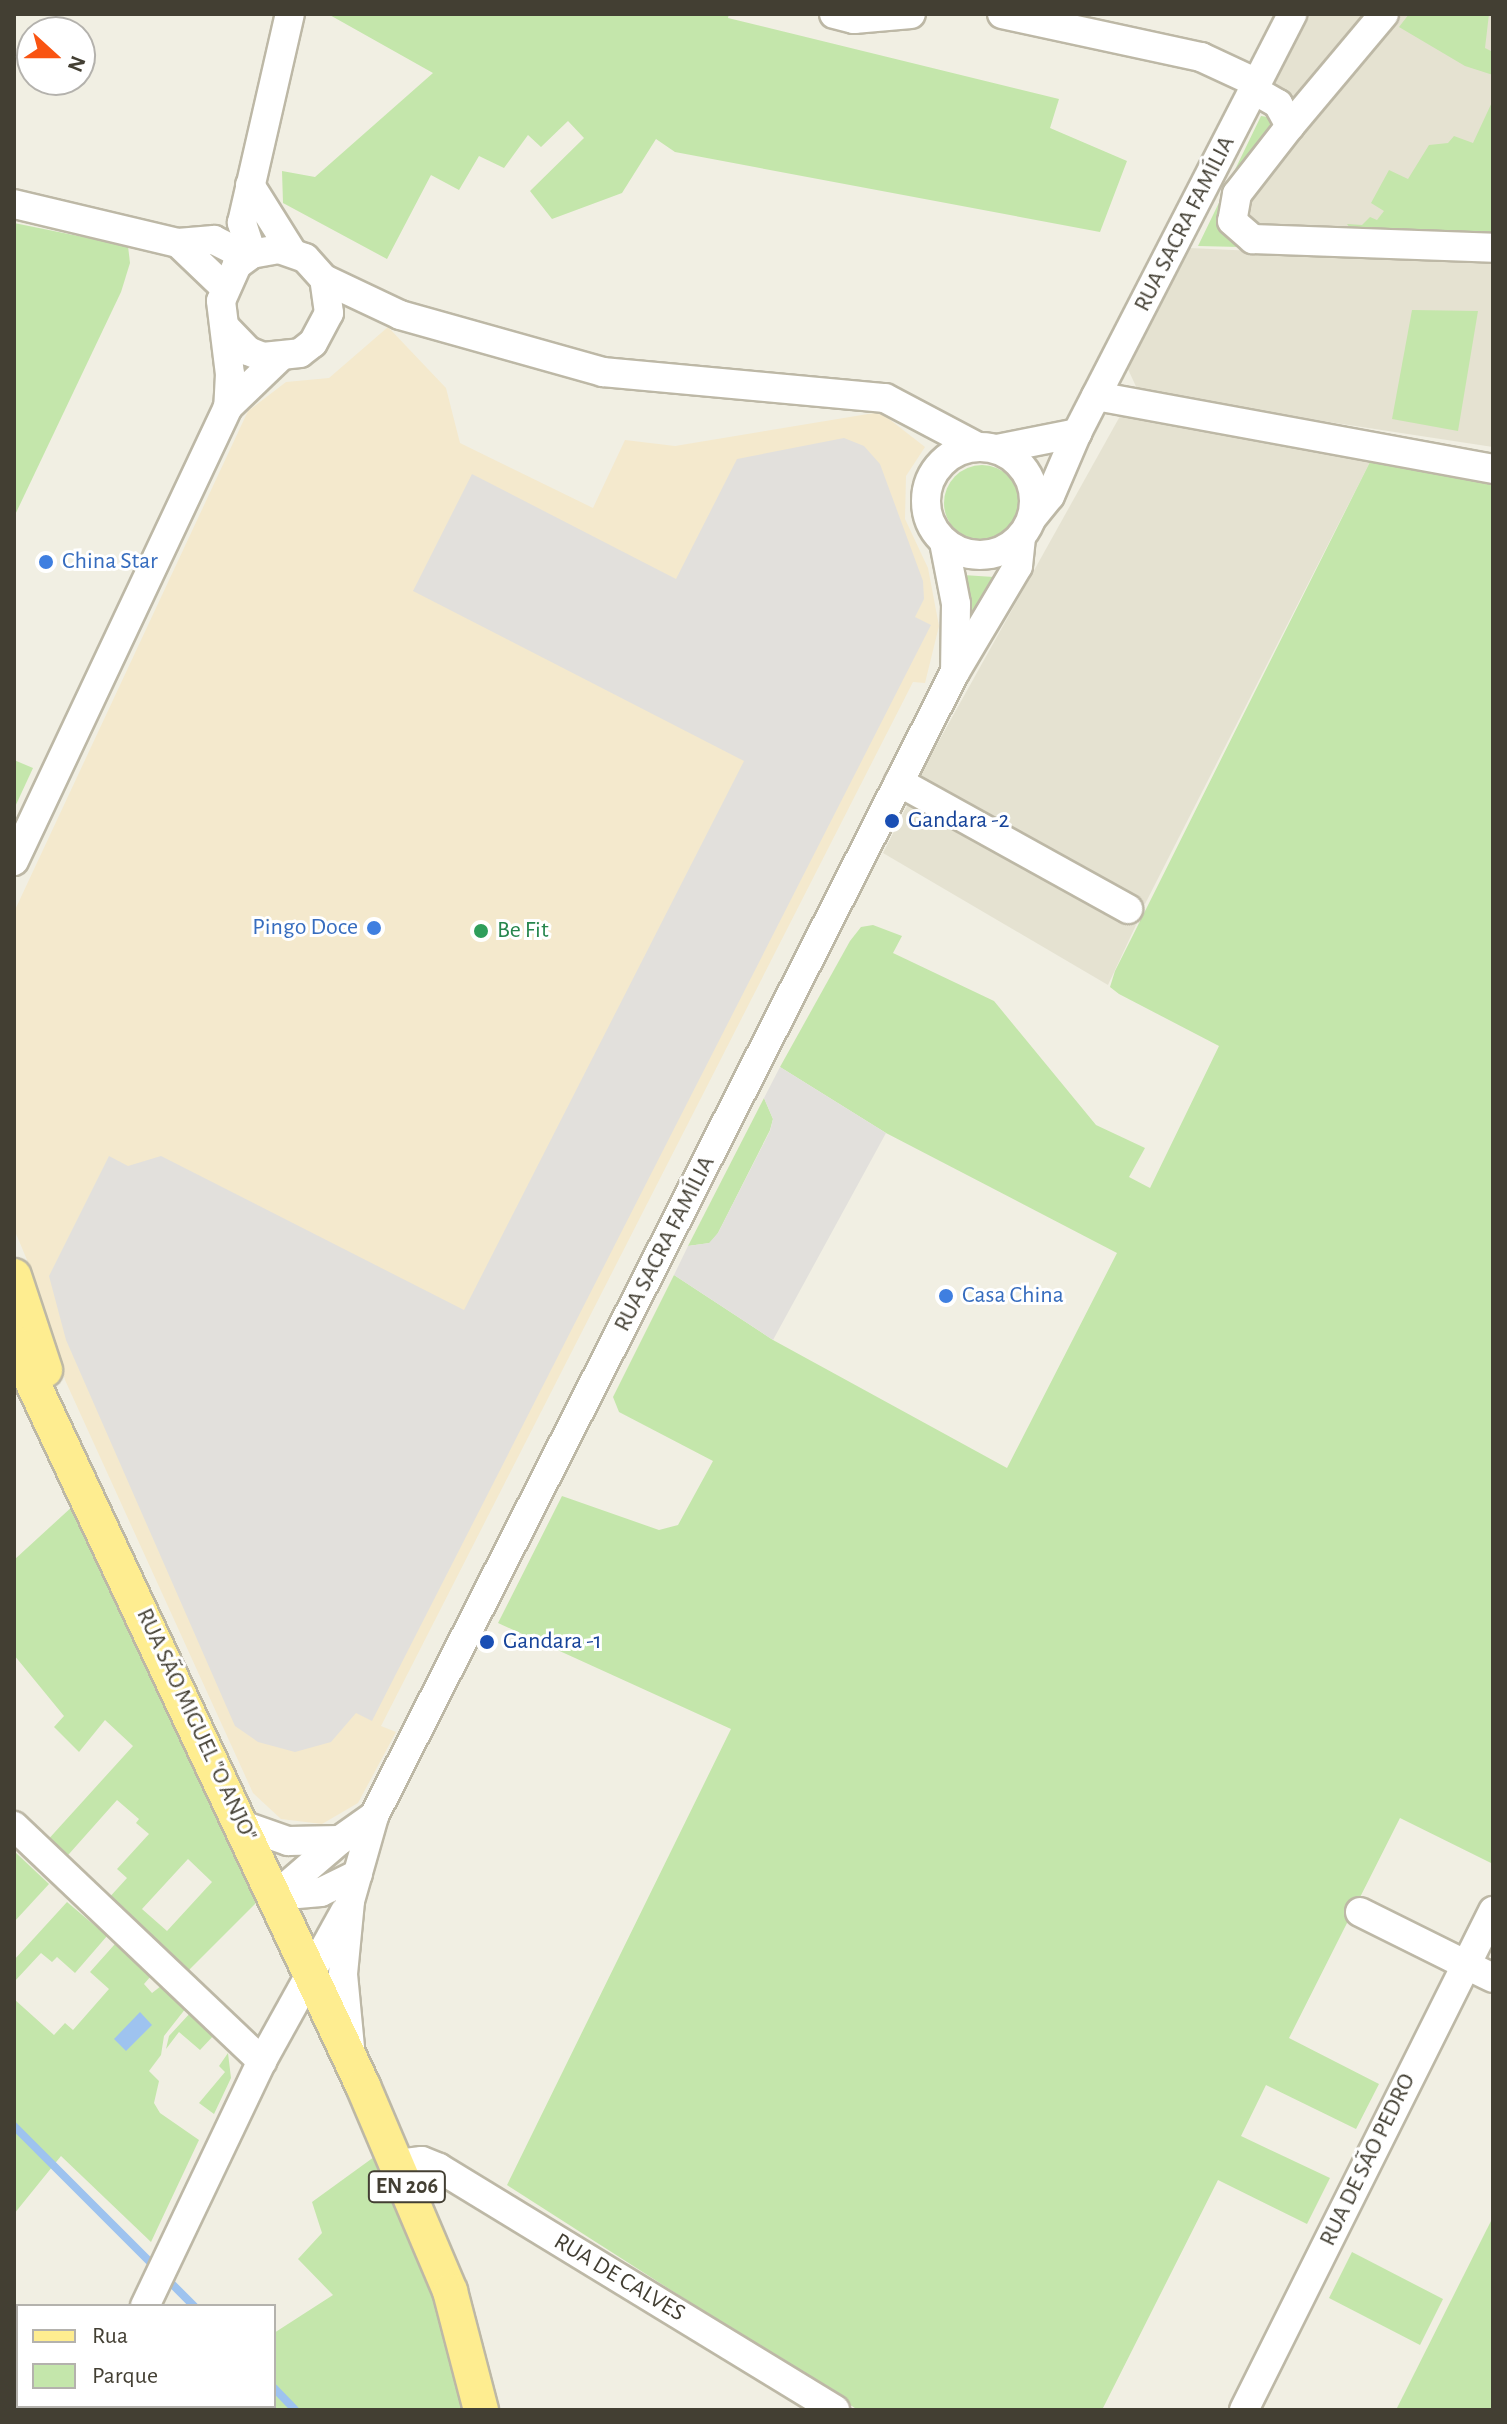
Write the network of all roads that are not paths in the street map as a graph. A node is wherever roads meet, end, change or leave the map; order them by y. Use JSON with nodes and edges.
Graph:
{"nodes":[{"id":1,"x":290,"y":14,"type":"edge"},
{"id":2,"x":834,"y":14,"type":"edge"},
{"id":3,"x":911,"y":14,"type":"edge"},
{"id":4,"x":1002,"y":14,"type":"edge"},
{"id":5,"x":1292,"y":14,"type":"edge"},
{"id":6,"x":1384,"y":14,"type":"edge"},
{"id":7,"x":1256,"y":86,"type":"junction"},
{"id":8,"x":1290,"y":126,"type":"junction"},
{"id":9,"x":250,"y":185,"type":"junction"},
{"id":10,"x":14,"y":204,"type":"edge"},
{"id":11,"x":242,"y":223,"type":"junction"},
{"id":12,"x":214,"y":240,"type":"junction"},
{"id":13,"x":178,"y":243,"type":"junction"},
{"id":14,"x":1493,"y":248,"type":"edge"},
{"id":15,"x":292,"y":252,"type":"junction"},
{"id":16,"x":249,"y":256,"type":"junction"},
{"id":17,"x":324,"y":279,"type":"junction"},
{"id":18,"x":224,"y":287,"type":"junction"},
{"id":19,"x":226,"y":328,"type":"junction"},
{"id":20,"x":279,"y":358,"type":"junction"},
{"id":21,"x":1096,"y":396,"type":"junction"},
{"id":22,"x":228,"y":407,"type":"junction"},
{"id":23,"x":1077,"y":433,"type":"junction"},
{"id":24,"x":986,"y":448,"type":"junction"},
{"id":25,"x":1493,"y":469,"type":"edge"},
{"id":26,"x":1026,"y":527,"type":"junction"},
{"id":27,"x":944,"y":542,"type":"junction"},
{"id":28,"x":955,"y":672,"type":"junction"},
{"id":29,"x":899,"y":782,"type":"junction"},
{"id":30,"x":14,"y":861,"type":"edge"},
{"id":31,"x":1128,"y":909,"type":"dead end"},
{"id":32,"x":14,"y":1276,"type":"edge"},
{"id":33,"x":14,"y":1343,"type":"edge"},
{"id":34,"x":81,"y":1477,"type":"junction"},
{"id":35,"x":374,"y":1816,"type":"junction"},
{"id":36,"x":242,"y":1825,"type":"junction"},
{"id":37,"x":14,"y":1826,"type":"edge"},
{"id":38,"x":340,"y":1840,"type":"junction"},
{"id":39,"x":358,"y":1874,"type":"junction"},
{"id":40,"x":275,"y":1896,"type":"junction"},
{"id":41,"x":350,"y":1901,"type":"junction"},
{"id":42,"x":1493,"y":1911,"type":"edge"},
{"id":43,"x":1360,"y":1912,"type":"dead end"},
{"id":44,"x":1465,"y":1965,"type":"junction"},
{"id":45,"x":310,"y":1973,"type":"junction"},
{"id":46,"x":1493,"y":1978,"type":"edge"},
{"id":47,"x":351,"y":2060,"type":"junction"},
{"id":48,"x":262,"y":2061,"type":"junction"},
{"id":49,"x":397,"y":2164,"type":"junction"},
{"id":50,"x":146,"y":2304,"type":"edge"},
{"id":51,"x":481,"y":2410,"type":"edge"},
{"id":52,"x":835,"y":2410,"type":"edge"},
{"id":53,"x":1244,"y":2410,"type":"edge"}],
"edges":[{"from":1,"to":9,"type":"street"},
{"from":2,"to":3,"type":"street"},
{"from":4,"to":7,"type":"street"},
{"from":5,"to":7,"type":"street","name":"RUA SACRA FAMÍLIA"},
{"from":6,"to":8,"type":"street"},
{"from":7,"to":8,"type":"street"},
{"from":7,"to":21,"type":"street","name":"RUA SACRA FAMÍLIA"},
{"from":8,"to":14,"type":"street"},
{"from":9,"to":11,"type":"street"},
{"from":9,"to":15,"type":"street"},
{"from":10,"to":13,"type":"street"},
{"from":11,"to":12,"type":"street"},
{"from":11,"to":16,"type":"street"},
{"from":12,"to":13,"type":"street"},
{"from":12,"to":16,"type":"street"},
{"from":13,"to":18,"type":"street"},
{"from":15,"to":16,"type":"street"},
{"from":15,"to":17,"type":"street"},
{"from":16,"to":18,"type":"street"},
{"from":17,"to":20,"type":"street"},
{"from":17,"to":24,"type":"street"},
{"from":18,"to":19,"type":"street"},
{"from":19,"to":20,"type":"street"},
{"from":19,"to":22,"type":"street"},
{"from":20,"to":22,"type":"street"},
{"from":21,"to":23,"type":"street","name":"RUA SACRA FAMÍLIA"},
{"from":21,"to":25,"type":"street"},
{"from":22,"to":30,"type":"street"},
{"from":23,"to":24,"type":"street"},
{"from":23,"to":26,"type":"street","name":"RUA SACRA FAMÍLIA"},
{"from":24,"to":26,"type":"street"},
{"from":24,"to":27,"type":"street"},
{"from":26,"to":27,"type":"street"},
{"from":26,"to":28,"type":"street","name":"RUA SACRA FAMÍLIA"},
{"from":27,"to":28,"type":"street","name":"RUA SACRA FAMÍLIA"},
{"from":28,"to":29,"type":"street","name":"RUA SACRA FAMÍLIA"},
{"from":29,"to":31,"type":"street"},
{"from":29,"to":35,"type":"street","name":"RUA SACRA FAMÍLIA"},
{"from":32,"to":34,"type":"main road","name":"RUA SÃO MIGUEL \"O ANJO\"","number":"EN 206"},
{"from":33,"to":34,"type":"main road","name":"RUA SÃO MIGUEL \"O ANJO\"","number":"EN 206"},
{"from":34,"to":36,"type":"main road","name":"RUA SÃO MIGUEL \"O ANJO\"","number":"EN 206"},
{"from":35,"to":38,"type":"street"},
{"from":35,"to":39,"type":"street","name":"RUA SACRA FAMÍLIA"},
{"from":36,"to":38,"type":"street"},
{"from":36,"to":40,"type":"main road","name":"RUA SÃO MIGUEL \"O ANJO\"","number":"EN 206"},
{"from":37,"to":48,"type":"street"},
{"from":38,"to":40,"type":"street"},
{"from":39,"to":40,"type":"street"},
{"from":39,"to":41,"type":"street","name":"RUA SACRA FAMÍLIA"},
{"from":40,"to":45,"type":"main road","name":"RUA SÃO MIGUEL \"O ANJO\"","number":"EN 206"},
{"from":41,"to":45,"type":"street"},
{"from":41,"to":47,"type":"street"},
{"from":42,"to":44,"type":"street","name":"RUA DE SÃO PEDRO"},
{"from":43,"to":44,"type":"street"},
{"from":44,"to":46,"type":"street"},
{"from":44,"to":53,"type":"street","name":"RUA DE SÃO PEDRO"},
{"from":45,"to":47,"type":"main road","number":"EN 206"},
{"from":45,"to":48,"type":"street"},
{"from":47,"to":49,"type":"main road","number":"EN 206"},
{"from":48,"to":50,"type":"street"},
{"from":49,"to":51,"type":"main road","number":"EN 206"},
{"from":49,"to":52,"type":"street","name":"RUA DE CALVES"}]}
